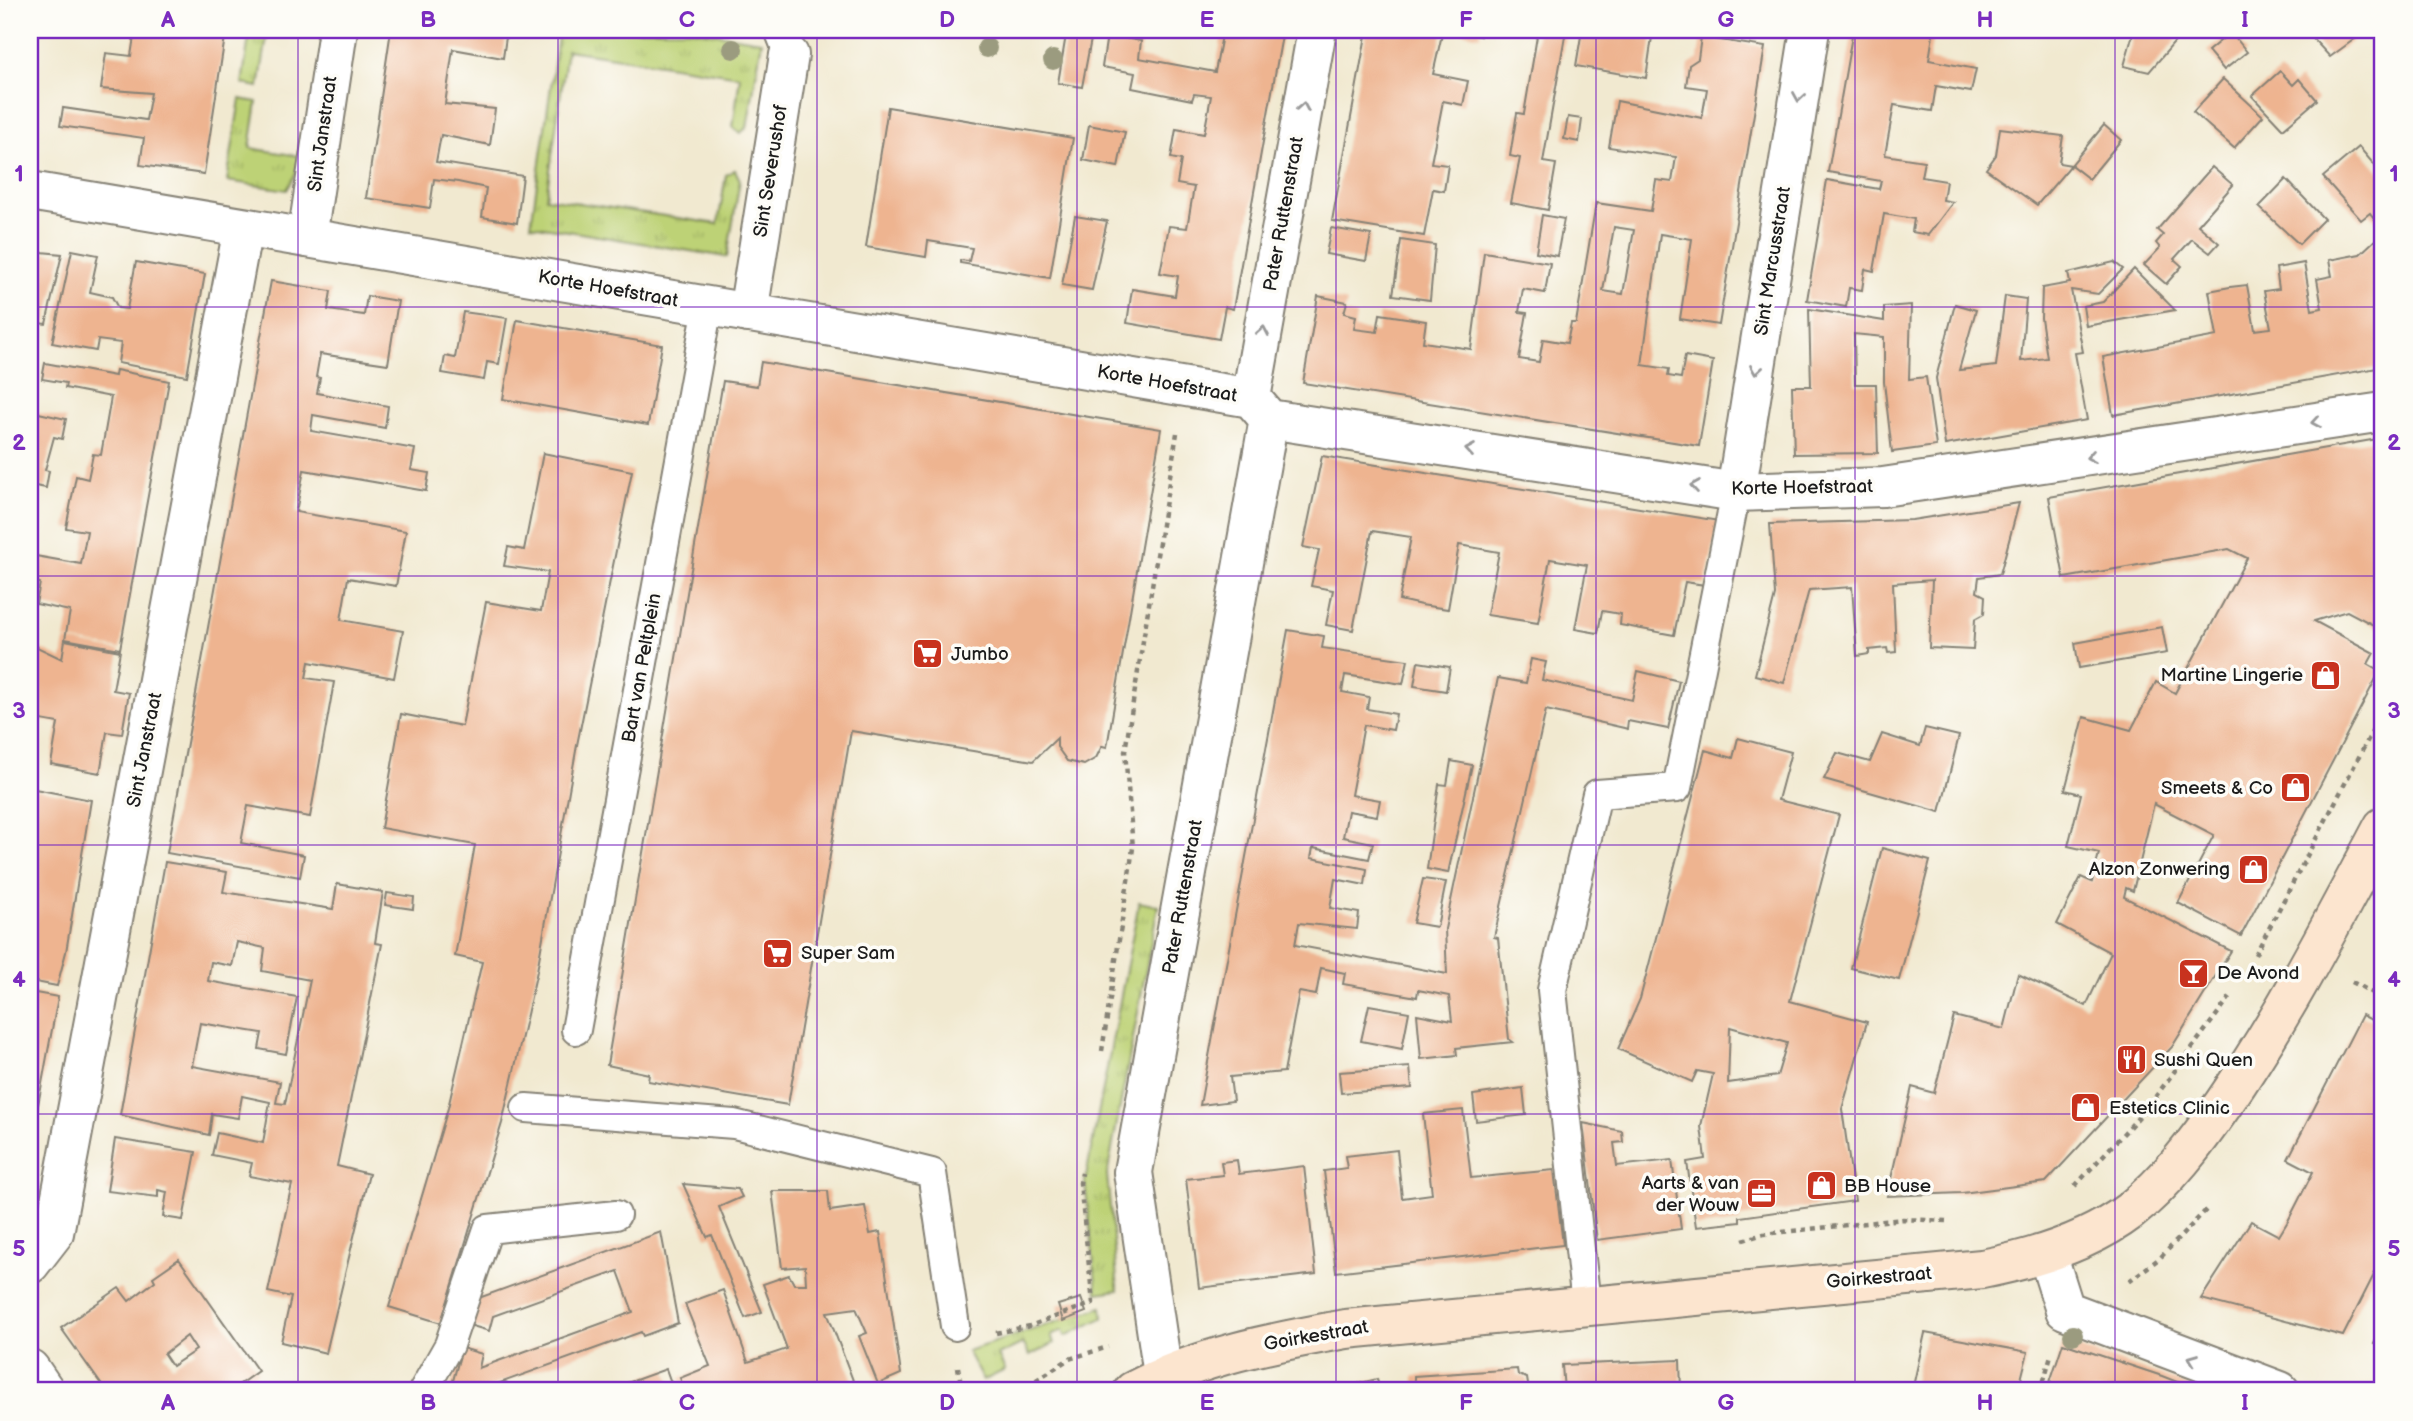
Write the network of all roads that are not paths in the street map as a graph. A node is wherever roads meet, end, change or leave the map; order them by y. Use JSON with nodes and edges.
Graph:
{"nodes":[{"id":1,"x":338,"y":30,"type":"edge"},
{"id":2,"x":1317,"y":30,"type":"edge"},
{"id":3,"x":1810,"y":30,"type":"edge"},
{"id":4,"x":784,"y":42,"type":"edge"},
{"id":5,"x":30,"y":191,"type":"edge"},
{"id":6,"x":243,"y":228,"type":"junction"},
{"id":7,"x":307,"y":238,"type":"junction"},
{"id":8,"x":708,"y":306,"type":"junction"},
{"id":9,"x":748,"y":313,"type":"junction"},
{"id":10,"x":1260,"y":409,"type":"junction"},
{"id":11,"x":2383,"y":412,"type":"edge"},
{"id":12,"x":1736,"y":492,"type":"junction"},
{"id":13,"x":2383,"y":827,"type":"edge"},
{"id":14,"x":576,"y":1030,"type":"dead end"},
{"id":15,"x":526,"y":1108,"type":"dead end"},
{"id":16,"x":616,"y":1215,"type":"dead end"},
{"id":17,"x":2047,"y":1253,"type":"junction"},
{"id":18,"x":30,"y":1264,"type":"edge"},
{"id":19,"x":1586,"y":1305,"type":"junction"},
{"id":20,"x":955,"y":1326,"type":"dead end"},
{"id":21,"x":30,"y":1369,"type":"edge"},
{"id":22,"x":1148,"y":1383,"type":"edge"},
{"id":23,"x":45,"y":1391,"type":"edge"},
{"id":24,"x":423,"y":1391,"type":"edge"},
{"id":25,"x":2280,"y":1391,"type":"edge"}],
"edges":[{"from":1,"to":7,"type":"street","name":"Sint Janstraat"},
{"from":10,"to":2,"type":"street","name":"Pater Ruttenstraat","one_way":true},
{"from":3,"to":12,"type":"street","name":"Sint Marcusstraat","one_way":true},
{"from":4,"to":9,"type":"street","name":"Sint Severushof"},
{"from":5,"to":6,"type":"street","name":"Korte Hoefstraat"},
{"from":6,"to":7,"type":"street","name":"Korte Hoefstraat"},
{"from":6,"to":18,"type":"street","name":"Sint Janstraat"},
{"from":7,"to":8,"type":"street","name":"Korte Hoefstraat"},
{"from":8,"to":9,"type":"street","name":"Korte Hoefstraat"},
{"from":8,"to":14,"type":"lane","name":"Bart van Peltplein"},
{"from":9,"to":10,"type":"street","name":"Korte Hoefstraat"},
{"from":12,"to":10,"type":"street","name":"Korte Hoefstraat","one_way":true},
{"from":10,"to":22,"type":"street","name":"Pater Ruttenstraat"},
{"from":11,"to":12,"type":"street","name":"Korte Hoefstraat","one_way":true},
{"from":12,"to":19,"type":"lane"},
{"from":13,"to":17,"type":"street","name":"Goirkestraat"},
{"from":15,"to":20,"type":"lane"},
{"from":16,"to":24,"type":"lane"},
{"from":17,"to":19,"type":"street","name":"Goirkestraat"},
{"from":25,"to":17,"type":"street","one_way":true},
{"from":19,"to":22,"type":"street","name":"Goirkestraat"},
{"from":21,"to":23,"type":"street"}]}
